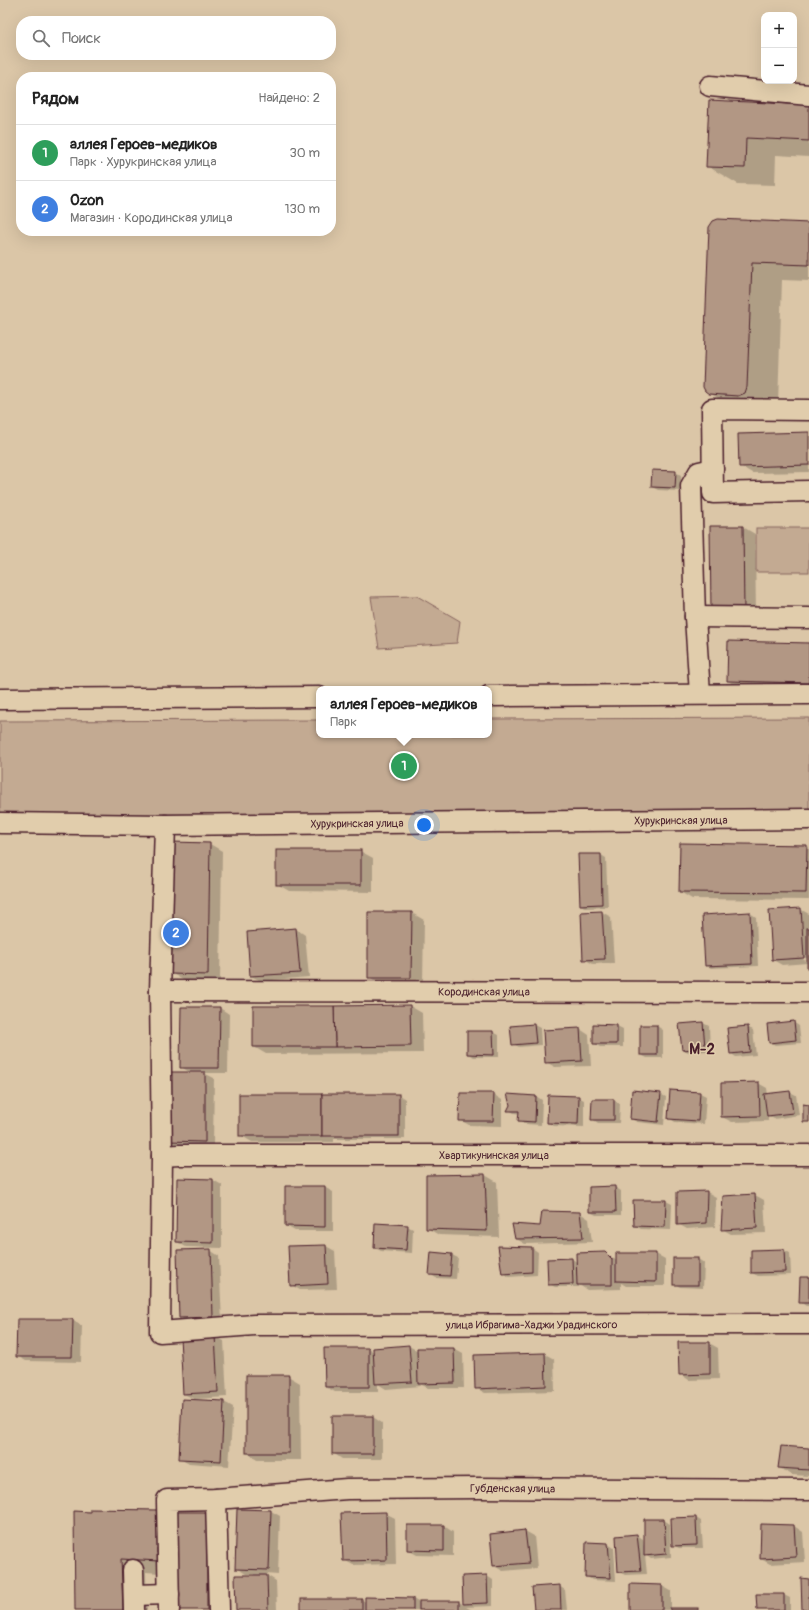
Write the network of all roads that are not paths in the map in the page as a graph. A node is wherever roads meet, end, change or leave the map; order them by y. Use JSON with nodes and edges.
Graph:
{"nodes":[{"id":1,"x":710,"y":86,"type":"dead end"},
{"id":2,"x":809,"y":95,"type":"edge"},
{"id":3,"x":809,"y":410,"type":"edge"},
{"id":4,"x":713,"y":469,"type":"junction"},
{"id":5,"x":809,"y":491,"type":"edge"},
{"id":6,"x":695,"y":617,"type":"junction"},
{"id":7,"x":809,"y":618,"type":"edge"},
{"id":8,"x":700,"y":694,"type":"junction"},
{"id":9,"x":809,"y":694,"type":"edge"},
{"id":10,"x":492,"y":696,"type":"edge"},
{"id":11,"x":316,"y":697,"type":"edge"},
{"id":12,"x":0,"y":699,"type":"edge"},
{"id":13,"x":809,"y":819,"type":"edge"},
{"id":14,"x":0,"y":823,"type":"edge"},
{"id":15,"x":165,"y":825,"type":"junction"},
{"id":16,"x":160,"y":991,"type":"junction"},
{"id":17,"x":809,"y":992,"type":"edge"},
{"id":18,"x":809,"y":1155,"type":"edge"},
{"id":19,"x":170,"y":1156,"type":"junction"},
{"id":20,"x":809,"y":1324,"type":"edge"},
{"id":21,"x":809,"y":1490,"type":"edge"},
{"id":22,"x":216,"y":1499,"type":"junction"},
{"id":23,"x":133,"y":1570,"type":"dead end"},
{"id":24,"x":134,"y":1602,"type":"edge"},
{"id":25,"x":169,"y":1602,"type":"edge"},
{"id":26,"x":219,"y":1610,"type":"edge"}],
"edges":[{"from":1,"to":2,"type":"street"},
{"from":3,"to":4,"type":"street"},
{"from":4,"to":5,"type":"street"},
{"from":4,"to":6,"type":"street"},
{"from":6,"to":7,"type":"street"},
{"from":6,"to":8,"type":"street"},
{"from":8,"to":9,"type":"street"},
{"from":8,"to":10,"type":"street"},
{"from":11,"to":12,"type":"street"},
{"from":13,"to":15,"type":"street","name":"Хурукринская улица"},
{"from":14,"to":15,"type":"street","name":"Хурукринская улица"},
{"from":15,"to":16,"type":"street"},
{"from":16,"to":17,"type":"street","name":"Кородинская улица"},
{"from":16,"to":19,"type":"street"},
{"from":18,"to":19,"type":"street","name":"Хвартикунинская улица"},
{"from":19,"to":20,"type":"street","name":"улица Ибрагима-Хаджи Урадинского"},
{"from":21,"to":22,"type":"street","name":"Губденская улица"},
{"from":22,"to":25,"type":"street","name":"Губденская улица"},
{"from":22,"to":26,"type":"street"},
{"from":23,"to":24,"type":"street"},
{"from":24,"to":25,"type":"street"}]}
